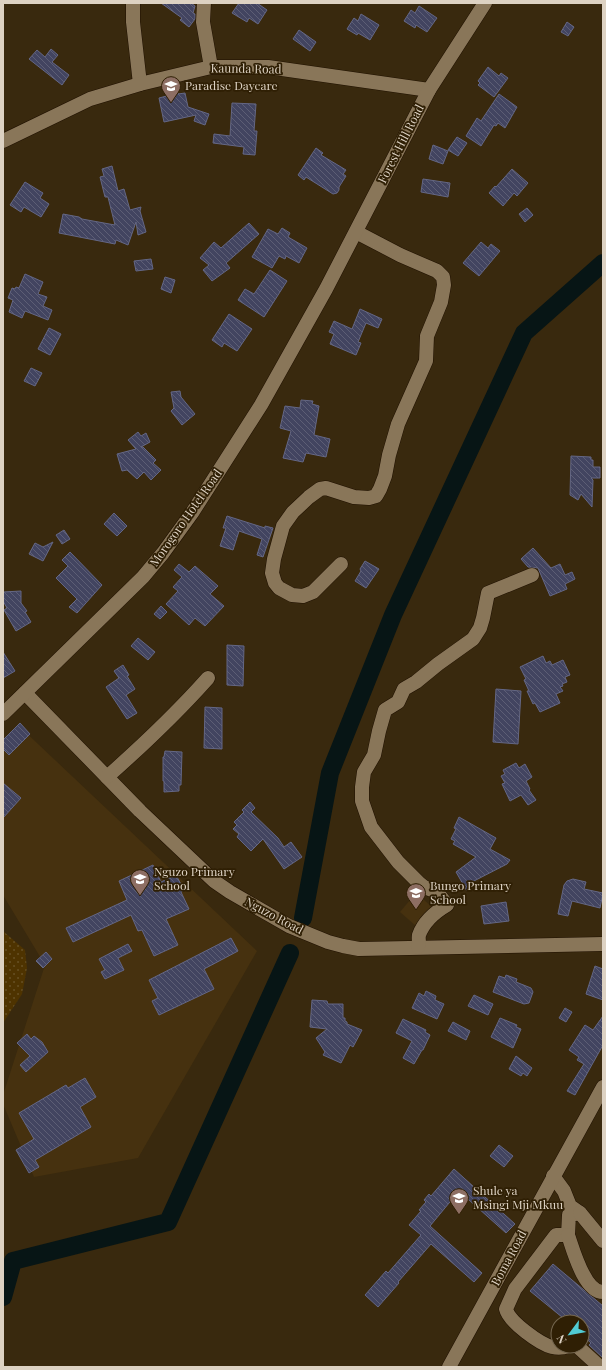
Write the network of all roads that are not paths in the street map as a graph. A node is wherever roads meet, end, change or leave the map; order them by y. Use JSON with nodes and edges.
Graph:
{"nodes":[{"id":1,"x":133,"y":3,"type":"edge"},
{"id":2,"x":204,"y":3,"type":"edge"},
{"id":3,"x":485,"y":3,"type":"edge"},
{"id":4,"x":211,"y":67,"type":"junction"},
{"id":5,"x":140,"y":84,"type":"junction"},
{"id":6,"x":429,"y":90,"type":"junction"},
{"id":7,"x":3,"y":141,"type":"edge"},
{"id":8,"x":356,"y":232,"type":"junction"},
{"id":9,"x":326,"y":289,"type":"joint"},
{"id":10,"x":341,"y":564,"type":"dead end"},
{"id":11,"x":532,"y":575,"type":"dead end"},
{"id":12,"x":208,"y":678,"type":"dead end"},
{"id":13,"x":24,"y":693,"type":"junction"},
{"id":14,"x":3,"y":714,"type":"edge"},
{"id":15,"x":107,"y":778,"type":"junction"},
{"id":16,"x":603,"y":944,"type":"edge"},
{"id":17,"x":418,"y":947,"type":"junction"},
{"id":18,"x":603,"y":1086,"type":"edge"},
{"id":19,"x":553,"y":1176,"type":"junction"},
{"id":20,"x":580,"y":1213,"type":"junction"},
{"id":21,"x":568,"y":1235,"type":"junction"},
{"id":22,"x":603,"y":1241,"type":"edge"},
{"id":23,"x":603,"y":1292,"type":"edge"},
{"id":24,"x":550,"y":1346,"type":"edge"},
{"id":25,"x":586,"y":1354,"type":"edge"},
{"id":26,"x":449,"y":1367,"type":"edge"},
{"id":27,"x":600,"y":1367,"type":"edge"}],
"edges":[{"from":1,"to":5,"type":"street"},
{"from":2,"to":4,"type":"street"},
{"from":3,"to":6,"type":"street","name":"Forest Hill Road"},
{"from":4,"to":5,"type":"street","name":"Kaunda Road"},
{"from":4,"to":6,"type":"street","name":"Kaunda Road"},
{"from":5,"to":7,"type":"street","name":"Kaunda Road"},
{"from":6,"to":8,"type":"street","name":"Forest Hill Road"},
{"from":8,"to":9,"type":"street","name":"Forest Hill Road"},
{"from":8,"to":10,"type":"street"},
{"from":9,"to":13,"type":"street","name":"Morogoro Hotel Road"},
{"from":11,"to":17,"type":"street"},
{"from":12,"to":15,"type":"street"},
{"from":13,"to":14,"type":"street","name":"Morogoro Hotel Road"},
{"from":13,"to":15,"type":"street","name":"Nguzo Road"},
{"from":15,"to":17,"type":"street","name":"Nguzo Road"},
{"from":16,"to":17,"type":"street","name":"Nguzo Road"},
{"from":18,"to":19,"type":"street","name":"Boma Road"},
{"from":19,"to":20,"type":"street"},
{"from":19,"to":26,"type":"street","name":"Boma Road"},
{"from":20,"to":21,"type":"street"},
{"from":20,"to":22,"type":"street"},
{"from":21,"to":23,"type":"street"},
{"from":21,"to":24,"type":"street"},
{"from":25,"to":27,"type":"street"}]}
